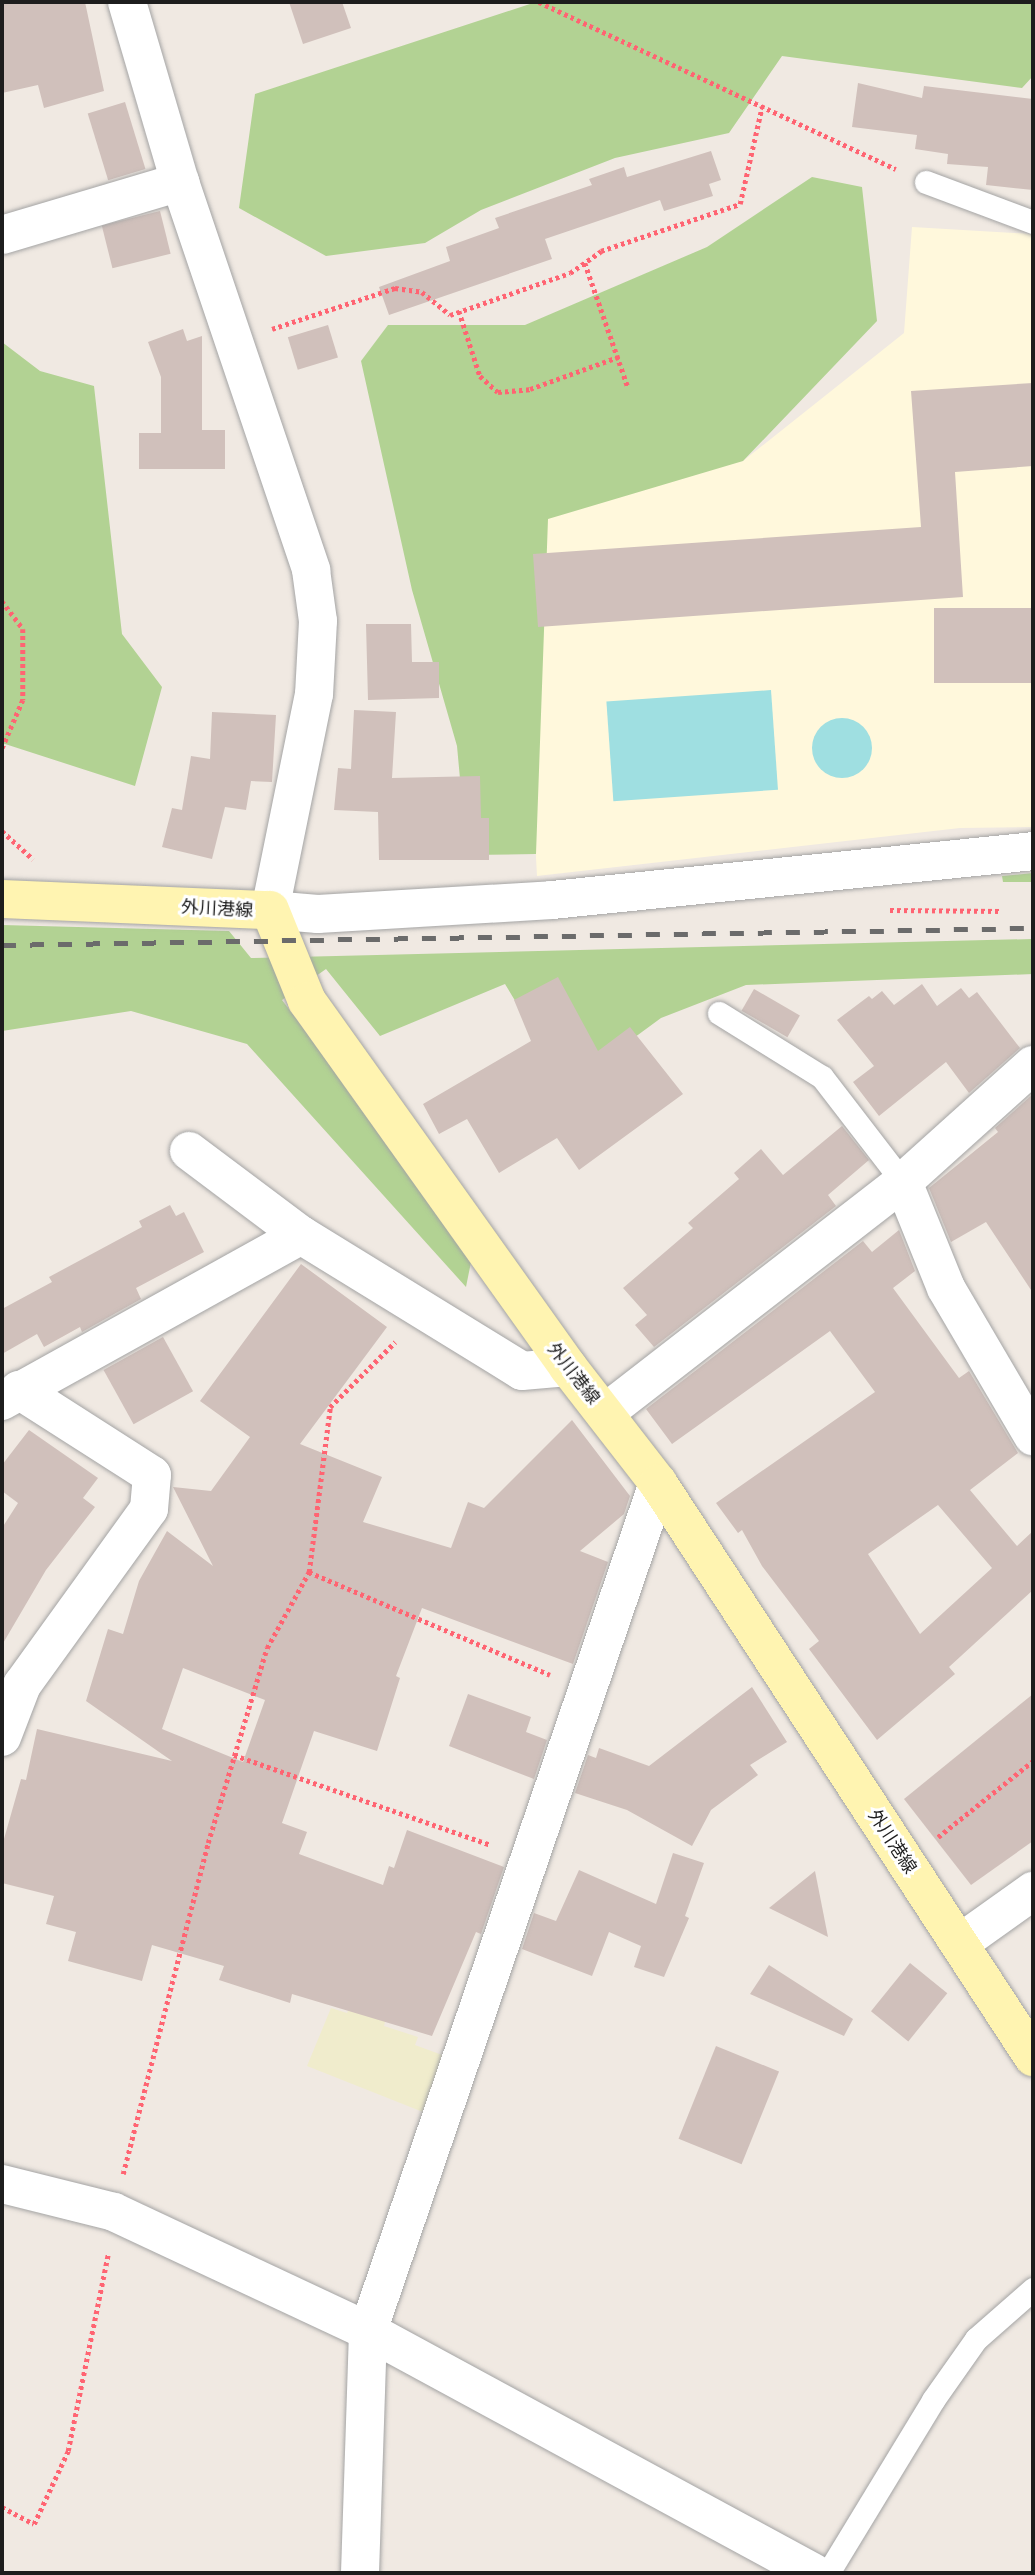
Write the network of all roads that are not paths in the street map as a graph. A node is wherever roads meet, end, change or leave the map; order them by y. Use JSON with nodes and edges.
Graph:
{"nodes":[{"id":1,"x":127,"y":2,"type":"edge"},
{"id":2,"x":180,"y":182,"type":"junction"},
{"id":3,"x":926,"y":182,"type":"road end"},
{"id":4,"x":1033,"y":222,"type":"edge"},
{"id":5,"x":2,"y":235,"type":"edge"},
{"id":6,"x":1033,"y":850,"type":"edge"},
{"id":7,"x":2,"y":899,"type":"edge"},
{"id":8,"x":270,"y":911,"type":"junction"},
{"id":9,"x":719,"y":1013,"type":"dead end"},
{"id":10,"x":1033,"y":1065,"type":"edge"},
{"id":11,"x":190,"y":1151,"type":"dead end"},
{"id":12,"x":903,"y":1182,"type":"junction"},
{"id":13,"x":301,"y":1235,"type":"junction"},
{"id":14,"x":568,"y":1367,"type":"junction"},
{"id":15,"x":10,"y":1395,"type":"edge"},
{"id":16,"x":606,"y":1412,"type":"junction"},
{"id":17,"x":1033,"y":1436,"type":"edge"},
{"id":18,"x":658,"y":1483,"type":"junction"},
{"id":19,"x":2,"y":1737,"type":"edge"},
{"id":20,"x":1033,"y":1891,"type":"edge"},
{"id":21,"x":960,"y":1943,"type":"junction"},
{"id":22,"x":1033,"y":2057,"type":"edge"},
{"id":23,"x":2,"y":2184,"type":"edge"},
{"id":24,"x":1033,"y":2289,"type":"edge"},
{"id":25,"x":368,"y":2331,"type":"junction"},
{"id":26,"x":360,"y":2573,"type":"edge"},
{"id":27,"x":814,"y":2573,"type":"edge"},
{"id":28,"x":828,"y":2573,"type":"edge"}],
"edges":[{"from":1,"to":2,"type":"street"},
{"from":2,"to":5,"type":"street"},
{"from":2,"to":8,"type":"street"},
{"from":3,"to":4,"type":"lane"},
{"from":6,"to":8,"type":"street"},
{"from":7,"to":8,"type":"main road","name":"外川港線"},
{"from":8,"to":14,"type":"main road","name":"外川港線"},
{"from":9,"to":12,"type":"lane"},
{"from":10,"to":12,"type":"street"},
{"from":11,"to":13,"type":"street"},
{"from":12,"to":16,"type":"street"},
{"from":12,"to":17,"type":"street"},
{"from":13,"to":14,"type":"street"},
{"from":13,"to":15,"type":"street"},
{"from":14,"to":16,"type":"main road","name":"外川港線"},
{"from":15,"to":19,"type":"street"},
{"from":16,"to":18,"type":"main road","name":"外川港線"},
{"from":18,"to":21,"type":"main road","name":"外川港線"},
{"from":18,"to":25,"type":"street"},
{"from":20,"to":21,"type":"street"},
{"from":21,"to":22,"type":"main road","name":"外川港線"},
{"from":23,"to":25,"type":"street"},
{"from":24,"to":28,"type":"lane"},
{"from":25,"to":26,"type":"street"},
{"from":25,"to":27,"type":"street"}]}
